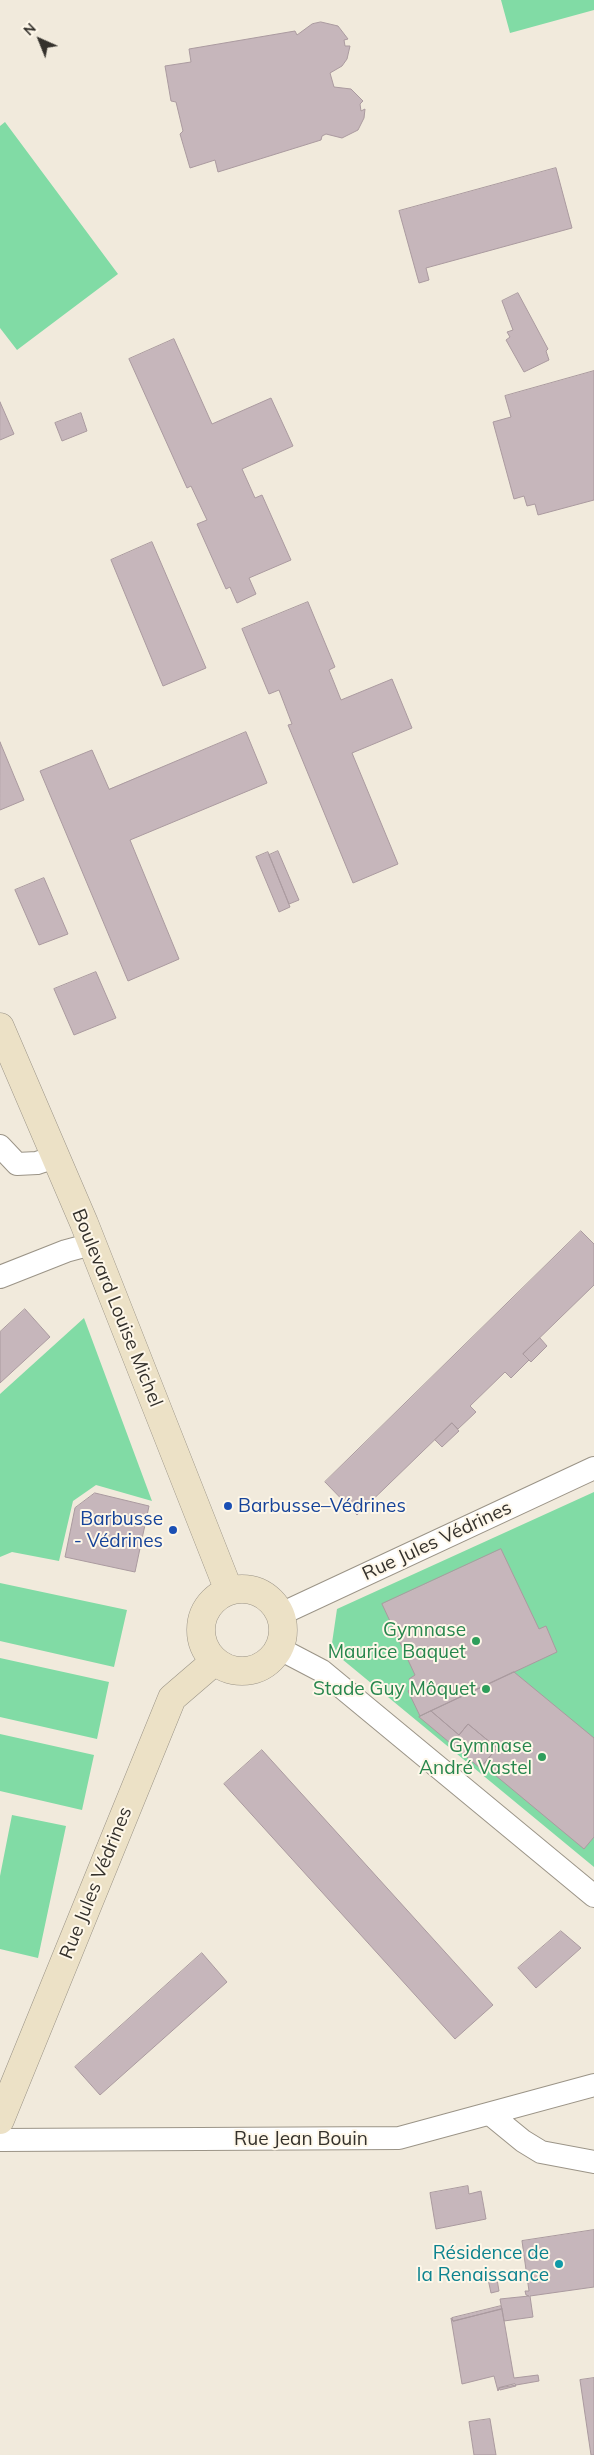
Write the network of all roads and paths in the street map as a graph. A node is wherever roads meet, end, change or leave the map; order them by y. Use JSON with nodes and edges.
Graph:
{"nodes":[{"id":1,"x":0,"y":1028,"type":"edge"},
{"id":2,"x":0,"y":1146,"type":"edge"},
{"id":3,"x":56,"y":1157,"type":"junction"},
{"id":4,"x":92,"y":1244,"type":"junction"},
{"id":5,"x":3,"y":1277,"type":"edge"},
{"id":6,"x":594,"y":1468,"type":"edge"},
{"id":7,"x":229,"y":1591,"type":"junction"},
{"id":8,"x":281,"y":1614,"type":"junction"},
{"id":9,"x":280,"y":1649,"type":"junction"},
{"id":10,"x":215,"y":1662,"type":"junction"},
{"id":11,"x":594,"y":1896,"type":"edge"},
{"id":12,"x":594,"y":2085,"type":"edge"},
{"id":13,"x":490,"y":2114,"type":"junction"},
{"id":14,"x":0,"y":2120,"type":"edge"},
{"id":15,"x":0,"y":2140,"type":"edge"},
{"id":16,"x":594,"y":2162,"type":"edge"}],
"edges":[{"from":1,"to":3,"type":"street","name":"Boulevard Louise Michel"},
{"from":2,"to":3,"type":"street"},
{"from":3,"to":4,"type":"street","name":"Boulevard Louise Michel"},
{"from":4,"to":5,"type":"street"},
{"from":4,"to":7,"type":"street","name":"Boulevard Louise Michel"},
{"from":6,"to":8,"type":"street","name":"Rue Jules Védrines"},
{"from":7,"to":8,"type":"street"},
{"from":7,"to":10,"type":"street"},
{"from":8,"to":9,"type":"street"},
{"from":9,"to":10,"type":"street"},
{"from":9,"to":11,"type":"street"},
{"from":10,"to":14,"type":"street","name":"Rue Jules Védrines"},
{"from":12,"to":13,"type":"street","name":"Rue Jean Bouin"},
{"from":13,"to":15,"type":"street","name":"Rue Jean Bouin"},
{"from":13,"to":16,"type":"street"}]}
